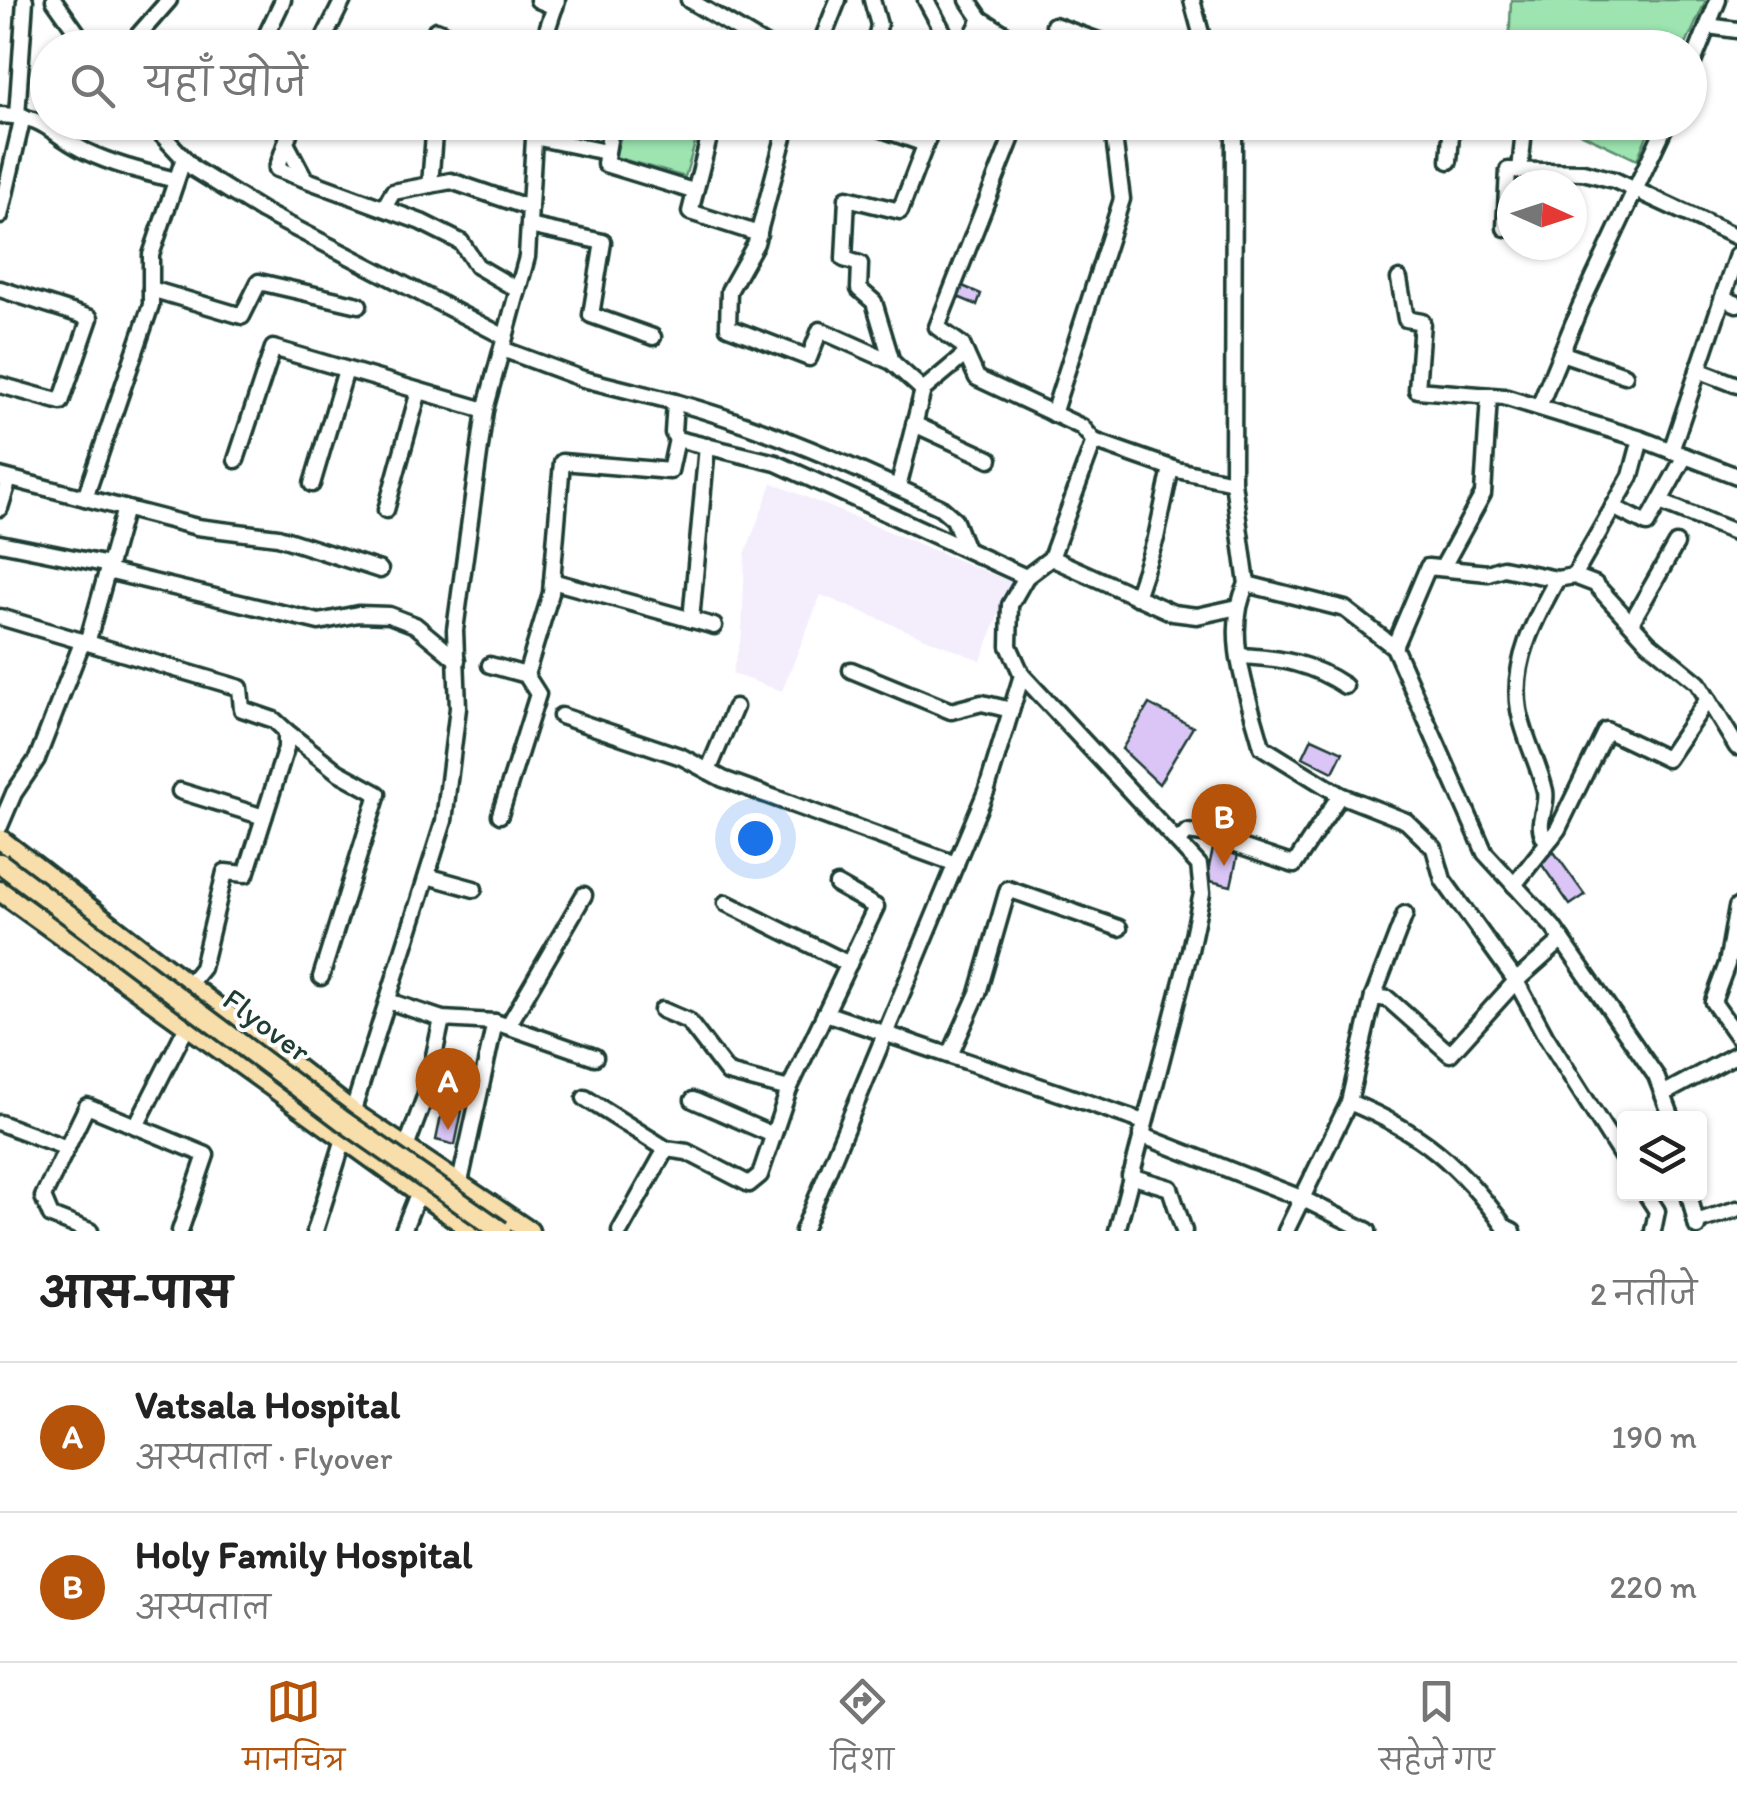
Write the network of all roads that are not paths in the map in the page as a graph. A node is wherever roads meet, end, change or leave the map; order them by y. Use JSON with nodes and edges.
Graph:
{"nodes":[{"id":1,"x":25,"y":0,"type":"edge"},
{"id":2,"x":54,"y":0,"type":"edge"},
{"id":3,"x":181,"y":0,"type":"edge"},
{"id":4,"x":283,"y":0,"type":"edge"},
{"id":5,"x":343,"y":0,"type":"edge"},
{"id":6,"x":538,"y":0,"type":"edge"},
{"id":7,"x":689,"y":0,"type":"edge"},
{"id":8,"x":838,"y":0,"type":"edge"},
{"id":9,"x":872,"y":0,"type":"edge"},
{"id":10,"x":926,"y":0,"type":"edge"},
{"id":11,"x":968,"y":0,"type":"edge"},
{"id":12,"x":1192,"y":0,"type":"edge"},
{"id":13,"x":1718,"y":0,"type":"edge"},
{"id":14,"x":556,"y":4,"type":"edge"},
{"id":15,"x":166,"y":5,"type":"edge"},
{"id":16,"x":716,"y":7,"type":"edge"},
{"id":17,"x":981,"y":19,"type":"junction"},
{"id":18,"x":1054,"y":26,"type":"dead end"},
{"id":19,"x":1708,"y":26,"type":"junction"},
{"id":20,"x":75,"y":30,"type":"edge"},
{"id":21,"x":144,"y":30,"type":"edge"},
{"id":22,"x":269,"y":30,"type":"edge"},
{"id":23,"x":328,"y":30,"type":"edge"},
{"id":24,"x":547,"y":30,"type":"edge"},
{"id":25,"x":746,"y":30,"type":"edge"},
{"id":26,"x":826,"y":30,"type":"edge"},
{"id":27,"x":877,"y":30,"type":"edge"},
{"id":28,"x":942,"y":30,"type":"edge"},
{"id":29,"x":975,"y":30,"type":"edge"},
{"id":30,"x":999,"y":30,"type":"edge"},
{"id":31,"x":1066,"y":30,"type":"edge"},
{"id":32,"x":1200,"y":30,"type":"edge"},
{"id":33,"x":1706,"y":30,"type":"edge"},
{"id":34,"x":1737,"y":30,"type":"edge"},
{"id":35,"x":0,"y":115,"type":"edge"},
{"id":36,"x":20,"y":116,"type":"junction"},
{"id":37,"x":30,"y":116,"type":"edge"},
{"id":38,"x":69,"y":140,"type":"edge"},
{"id":39,"x":167,"y":140,"type":"edge"},
{"id":40,"x":287,"y":140,"type":"edge"},
{"id":41,"x":434,"y":140,"type":"edge"},
{"id":42,"x":533,"y":140,"type":"edge"},
{"id":43,"x":567,"y":140,"type":"edge"},
{"id":44,"x":608,"y":140,"type":"edge"},
{"id":45,"x":708,"y":140,"type":"edge"},
{"id":46,"x":783,"y":140,"type":"edge"},
{"id":47,"x":914,"y":140,"type":"edge"},
{"id":48,"x":927,"y":140,"type":"edge"},
{"id":49,"x":1010,"y":140,"type":"edge"},
{"id":50,"x":1114,"y":140,"type":"edge"},
{"id":51,"x":1234,"y":140,"type":"edge"},
{"id":52,"x":1451,"y":140,"type":"edge"},
{"id":53,"x":1523,"y":140,"type":"edge"},
{"id":54,"x":1659,"y":140,"type":"edge"},
{"id":55,"x":925,"y":144,"type":"junction"},
{"id":56,"x":606,"y":152,"type":"junction"},
{"id":57,"x":184,"y":158,"type":"junction"},
{"id":58,"x":1449,"y":161,"type":"dead end"},
{"id":59,"x":1520,"y":170,"type":"edge"},
{"id":60,"x":1587,"y":173,"type":"edge"},
{"id":61,"x":176,"y":180,"type":"junction"},
{"id":62,"x":430,"y":185,"type":"junction"},
{"id":63,"x":1636,"y":189,"type":"junction"},
{"id":64,"x":694,"y":191,"type":"junction"},
{"id":65,"x":384,"y":208,"type":"junction"},
{"id":66,"x":530,"y":208,"type":"junction"},
{"id":67,"x":0,"y":216,"type":"edge"},
{"id":68,"x":529,"y":226,"type":"junction"},
{"id":69,"x":758,"y":234,"type":"junction"},
{"id":70,"x":1737,"y":237,"type":"edge"},
{"id":71,"x":1737,"y":255,"type":"edge"},
{"id":72,"x":1399,"y":278,"type":"dead end"},
{"id":73,"x":151,"y":289,"type":"junction"},
{"id":74,"x":0,"y":290,"type":"edge"},
{"id":75,"x":518,"y":290,"type":"junction"},
{"id":76,"x":1730,"y":301,"type":"edge"},
{"id":77,"x":359,"y":305,"type":"dead end"},
{"id":78,"x":653,"y":337,"type":"dead end"},
{"id":79,"x":503,"y":343,"type":"junction"},
{"id":80,"x":1561,"y":353,"type":"junction"},
{"id":81,"x":966,"y":354,"type":"junction"},
{"id":82,"x":892,"y":362,"type":"junction"},
{"id":83,"x":346,"y":370,"type":"junction"},
{"id":84,"x":1698,"y":370,"type":"junction"},
{"id":85,"x":1625,"y":376,"type":"dead end"},
{"id":86,"x":1737,"y":384,"type":"edge"},
{"id":87,"x":0,"y":386,"type":"edge"},
{"id":88,"x":924,"y":390,"type":"junction"},
{"id":89,"x":419,"y":391,"type":"junction"},
{"id":90,"x":1489,"y":396,"type":"junction"},
{"id":91,"x":674,"y":402,"type":"junction"},
{"id":92,"x":1540,"y":407,"type":"junction"},
{"id":93,"x":485,"y":410,"type":"junction"},
{"id":94,"x":1054,"y":414,"type":"junction"},
{"id":95,"x":914,"y":424,"type":"junction"},
{"id":96,"x":678,"y":439,"type":"junction"},
{"id":97,"x":1641,"y":439,"type":"junction"},
{"id":98,"x":1094,"y":442,"type":"junction"},
{"id":99,"x":707,"y":446,"type":"junction"},
{"id":100,"x":1678,"y":453,"type":"junction"},
{"id":101,"x":990,"y":459,"type":"dead end"},
{"id":102,"x":236,"y":460,"type":"dead end"},
{"id":103,"x":1171,"y":468,"type":"junction"},
{"id":104,"x":1737,"y":476,"type":"edge"},
{"id":105,"x":4,"y":478,"type":"edge"},
{"id":106,"x":893,"y":481,"type":"junction"},
{"id":107,"x":1233,"y":482,"type":"junction"},
{"id":108,"x":312,"y":484,"type":"dead end"},
{"id":109,"x":85,"y":498,"type":"junction"},
{"id":110,"x":1660,"y":502,"type":"junction"},
{"id":111,"x":0,"y":508,"type":"edge"},
{"id":112,"x":125,"y":508,"type":"junction"},
{"id":113,"x":874,"y":508,"type":"junction"},
{"id":114,"x":1613,"y":508,"type":"junction"},
{"id":115,"x":386,"y":510,"type":"dead end"},
{"id":116,"x":1736,"y":530,"type":"edge"},
{"id":117,"x":0,"y":544,"type":"edge"},
{"id":118,"x":1676,"y":544,"type":"dead end"},
{"id":119,"x":966,"y":550,"type":"junction"},
{"id":120,"x":1051,"y":558,"type":"junction"},
{"id":121,"x":1444,"y":566,"type":"junction"},
{"id":122,"x":108,"y":568,"type":"junction"},
{"id":123,"x":380,"y":570,"type":"dead end"},
{"id":124,"x":1574,"y":576,"type":"junction"},
{"id":125,"x":1026,"y":577,"type":"junction"},
{"id":126,"x":1557,"y":579,"type":"junction"},
{"id":127,"x":552,"y":581,"type":"junction"},
{"id":128,"x":1247,"y":584,"type":"junction"},
{"id":129,"x":1136,"y":597,"type":"junction"},
{"id":130,"x":1238,"y":607,"type":"junction"},
{"id":131,"x":0,"y":617,"type":"edge"},
{"id":132,"x":692,"y":620,"type":"junction"},
{"id":133,"x":1632,"y":620,"type":"junction"},
{"id":134,"x":714,"y":626,"type":"dead end"},
{"id":135,"x":83,"y":644,"type":"junction"},
{"id":136,"x":1394,"y":647,"type":"junction"},
{"id":137,"x":1240,"y":656,"type":"junction"},
{"id":138,"x":456,"y":660,"type":"junction"},
{"id":139,"x":490,"y":665,"type":"dead end"},
{"id":140,"x":851,"y":670,"type":"dead end"},
{"id":141,"x":526,"y":675,"type":"junction"},
{"id":142,"x":1022,"y":675,"type":"junction"},
{"id":143,"x":1345,"y":686,"type":"dead end"},
{"id":144,"x":1708,"y":699,"type":"junction"},
{"id":145,"x":735,"y":707,"type":"dead end"},
{"id":146,"x":1011,"y":710,"type":"junction"},
{"id":147,"x":561,"y":716,"type":"dead end"},
{"id":148,"x":286,"y":730,"type":"junction"},
{"id":149,"x":1734,"y":736,"type":"edge"},
{"id":150,"x":708,"y":771,"type":"junction"},
{"id":151,"x":180,"y":791,"type":"dead end"},
{"id":152,"x":1340,"y":794,"type":"junction"},
{"id":153,"x":500,"y":815,"type":"dead end"},
{"id":154,"x":264,"y":817,"type":"junction"},
{"id":155,"x":0,"y":826,"type":"edge"},
{"id":156,"x":1552,"y":837,"type":"junction"},
{"id":157,"x":0,"y":839,"type":"edge"},
{"id":158,"x":1178,"y":842,"type":"junction"},
{"id":159,"x":0,"y":863,"type":"edge"},
{"id":160,"x":956,"y":864,"type":"junction"},
{"id":161,"x":427,"y":876,"type":"junction"},
{"id":162,"x":837,"y":885,"type":"dead end"},
{"id":163,"x":1514,"y":885,"type":"junction"},
{"id":164,"x":474,"y":890,"type":"dead end"},
{"id":165,"x":0,"y":892,"type":"edge"},
{"id":166,"x":584,"y":895,"type":"dead end"},
{"id":167,"x":726,"y":903,"type":"dead end"},
{"id":168,"x":1737,"y":907,"type":"edge"},
{"id":169,"x":1405,"y":914,"type":"dead end"},
{"id":170,"x":1119,"y":928,"type":"dead end"},
{"id":171,"x":1562,"y":940,"type":"junction"},
{"id":172,"x":849,"y":964,"type":"junction"},
{"id":173,"x":321,"y":978,"type":"dead end"},
{"id":174,"x":1516,"y":981,"type":"junction"},
{"id":175,"x":188,"y":985,"type":"junction"},
{"id":176,"x":204,"y":997,"type":"junction"},
{"id":177,"x":1374,"y":997,"type":"junction"},
{"id":178,"x":388,"y":1001,"type":"junction"},
{"id":179,"x":662,"y":1010,"type":"dead end"},
{"id":180,"x":825,"y":1013,"type":"junction"},
{"id":181,"x":442,"y":1019,"type":"junction"},
{"id":182,"x":187,"y":1024,"type":"junction"},
{"id":183,"x":502,"y":1024,"type":"junction"},
{"id":184,"x":886,"y":1033,"type":"junction"},
{"id":185,"x":1737,"y":1036,"type":"edge"},
{"id":186,"x":1737,"y":1054,"type":"edge"},
{"id":187,"x":950,"y":1055,"type":"junction"},
{"id":188,"x":595,"y":1057,"type":"dead end"},
{"id":189,"x":789,"y":1089,"type":"junction"},
{"id":190,"x":1664,"y":1094,"type":"junction"},
{"id":191,"x":585,"y":1098,"type":"dead end"},
{"id":192,"x":693,"y":1100,"type":"dead end"},
{"id":193,"x":1349,"y":1102,"type":"junction"},
{"id":194,"x":1670,"y":1111,"type":"edge"},
{"id":195,"x":354,"y":1112,"type":"junction"},
{"id":196,"x":0,"y":1123,"type":"edge"},
{"id":197,"x":136,"y":1126,"type":"junction"},
{"id":198,"x":1143,"y":1128,"type":"junction"},
{"id":199,"x":773,"y":1135,"type":"junction"},
{"id":200,"x":346,"y":1138,"type":"junction"},
{"id":201,"x":407,"y":1145,"type":"junction"},
{"id":202,"x":67,"y":1148,"type":"junction"},
{"id":203,"x":666,"y":1148,"type":"junction"},
{"id":204,"x":1617,"y":1149,"type":"edge"},
{"id":205,"x":1130,"y":1176,"type":"junction"},
{"id":206,"x":460,"y":1182,"type":"junction"},
{"id":207,"x":418,"y":1191,"type":"junction"},
{"id":208,"x":1301,"y":1198,"type":"junction"},
{"id":209,"x":1650,"y":1201,"type":"edge"},
{"id":210,"x":1692,"y":1201,"type":"edge"},
{"id":211,"x":1737,"y":1210,"type":"edge"},
{"id":212,"x":1697,"y":1226,"type":"edge"},
{"id":213,"x":85,"y":1230,"type":"edge"},
{"id":214,"x":180,"y":1231,"type":"edge"},
{"id":215,"x":316,"y":1231,"type":"edge"},
{"id":216,"x":403,"y":1231,"type":"edge"},
{"id":217,"x":473,"y":1231,"type":"edge"},
{"id":218,"x":501,"y":1231,"type":"edge"},
{"id":219,"x":529,"y":1231,"type":"edge"},
{"id":220,"x":620,"y":1231,"type":"edge"},
{"id":221,"x":803,"y":1231,"type":"edge"},
{"id":222,"x":1117,"y":1231,"type":"edge"},
{"id":223,"x":1184,"y":1231,"type":"edge"},
{"id":224,"x":1286,"y":1231,"type":"edge"},
{"id":225,"x":1368,"y":1231,"type":"edge"},
{"id":226,"x":1513,"y":1231,"type":"edge"},
{"id":227,"x":1653,"y":1231,"type":"edge"}],
"edges":[{"from":1,"to":36,"type":"street"},
{"from":2,"to":20,"type":"street"},
{"from":3,"to":15,"type":"street"},
{"from":4,"to":22,"type":"street"},
{"from":5,"to":23,"type":"street"},
{"from":6,"to":14,"type":"street"},
{"from":7,"to":16,"type":"street"},
{"from":8,"to":26,"type":"street"},
{"from":9,"to":27,"type":"street"},
{"from":10,"to":28,"type":"street"},
{"from":11,"to":17,"type":"street"},
{"from":12,"to":32,"type":"street"},
{"from":13,"to":19,"type":"street"},
{"from":14,"to":24,"type":"street"},
{"from":15,"to":21,"type":"street"},
{"from":16,"to":25,"type":"street"},
{"from":17,"to":29,"type":"street"},
{"from":17,"to":30,"type":"street"},
{"from":18,"to":31,"type":"street"},
{"from":19,"to":33,"type":"street"},
{"from":19,"to":34,"type":"street"},
{"from":35,"to":36,"type":"street"},
{"from":36,"to":37,"type":"street"},
{"from":36,"to":67,"type":"street"},
{"from":38,"to":61,"type":"street"},
{"from":39,"to":57,"type":"street"},
{"from":40,"to":65,"type":"street"},
{"from":41,"to":62,"type":"street"},
{"from":42,"to":66,"type":"street"},
{"from":43,"to":56,"type":"street"},
{"from":44,"to":56,"type":"street"},
{"from":45,"to":64,"type":"street"},
{"from":46,"to":69,"type":"street"},
{"from":47,"to":55,"type":"street"},
{"from":48,"to":55,"type":"street"},
{"from":49,"to":81,"type":"street"},
{"from":50,"to":94,"type":"street"},
{"from":51,"to":107,"type":"street"},
{"from":52,"to":58,"type":"street"},
{"from":53,"to":59,"type":"street"},
{"from":54,"to":63,"type":"street"},
{"from":55,"to":82,"type":"street"},
{"from":56,"to":64,"type":"street"},
{"from":57,"to":61,"type":"street"},
{"from":57,"to":79,"type":"street"},
{"from":60,"to":63,"type":"street"},
{"from":61,"to":73,"type":"street"},
{"from":62,"to":65,"type":"street"},
{"from":62,"to":66,"type":"street"},
{"from":63,"to":70,"type":"street"},
{"from":63,"to":80,"type":"street"},
{"from":64,"to":69,"type":"street"},
{"from":65,"to":75,"type":"street"},
{"from":66,"to":68,"type":"street"},
{"from":68,"to":75,"type":"street"},
{"from":68,"to":78,"type":"street"},
{"from":69,"to":82,"type":"street"},
{"from":71,"to":76,"type":"street"},
{"from":72,"to":90,"type":"street"},
{"from":73,"to":77,"type":"street"},
{"from":73,"to":109,"type":"street"},
{"from":74,"to":87,"type":"street"},
{"from":75,"to":79,"type":"street"},
{"from":76,"to":84,"type":"street"},
{"from":79,"to":91,"type":"street"},
{"from":79,"to":93,"type":"street"},
{"from":80,"to":85,"type":"street"},
{"from":80,"to":92,"type":"street"},
{"from":81,"to":88,"type":"street"},
{"from":81,"to":94,"type":"street"},
{"from":82,"to":88,"type":"street"},
{"from":83,"to":89,"type":"street"},
{"from":83,"to":102,"type":"street"},
{"from":83,"to":108,"type":"street"},
{"from":84,"to":86,"type":"street"},
{"from":84,"to":100,"type":"street"},
{"from":88,"to":95,"type":"street"},
{"from":89,"to":93,"type":"street"},
{"from":89,"to":115,"type":"street"},
{"from":90,"to":92,"type":"street"},
{"from":90,"to":121,"type":"street"},
{"from":91,"to":96,"type":"street"},
{"from":91,"to":106,"type":"street"},
{"from":92,"to":97,"type":"street"},
{"from":93,"to":138,"type":"street"},
{"from":94,"to":98,"type":"street"},
{"from":95,"to":101,"type":"street"},
{"from":95,"to":106,"type":"street"},
{"from":96,"to":99,"type":"street"},
{"from":96,"to":127,"type":"street"},
{"from":97,"to":100,"type":"street"},
{"from":97,"to":114,"type":"street"},
{"from":98,"to":103,"type":"street"},
{"from":98,"to":120,"type":"street"},
{"from":99,"to":113,"type":"street"},
{"from":99,"to":132,"type":"street"},
{"from":100,"to":104,"type":"street"},
{"from":100,"to":110,"type":"street"},
{"from":103,"to":107,"type":"street"},
{"from":103,"to":129,"type":"street"},
{"from":105,"to":109,"type":"street"},
{"from":105,"to":111,"type":"street"},
{"from":106,"to":113,"type":"street"},
{"from":106,"to":119,"type":"street"},
{"from":107,"to":128,"type":"street"},
{"from":109,"to":112,"type":"street"},
{"from":110,"to":114,"type":"street"},
{"from":110,"to":116,"type":"street"},
{"from":112,"to":122,"type":"street"},
{"from":112,"to":123,"type":"street"},
{"from":113,"to":119,"type":"street"},
{"from":114,"to":124,"type":"street"},
{"from":117,"to":122,"type":"street"},
{"from":118,"to":133,"type":"street"},
{"from":119,"to":125,"type":"street"},
{"from":120,"to":125,"type":"street"},
{"from":120,"to":129,"type":"street"},
{"from":121,"to":126,"type":"street"},
{"from":121,"to":136,"type":"street"},
{"from":122,"to":135,"type":"street"},
{"from":122,"to":138,"type":"street"},
{"from":124,"to":126,"type":"street"},
{"from":124,"to":133,"type":"street"},
{"from":125,"to":142,"type":"street"},
{"from":126,"to":156,"type":"street"},
{"from":127,"to":132,"type":"street"},
{"from":127,"to":141,"type":"street"},
{"from":128,"to":130,"type":"street"},
{"from":128,"to":136,"type":"street"},
{"from":129,"to":130,"type":"street"},
{"from":130,"to":137,"type":"street"},
{"from":131,"to":135,"type":"street"},
{"from":132,"to":134,"type":"street"},
{"from":133,"to":144,"type":"street"},
{"from":135,"to":148,"type":"street"},
{"from":135,"to":155,"type":"street"},
{"from":136,"to":163,"type":"street"},
{"from":137,"to":143,"type":"street"},
{"from":137,"to":152,"type":"street"},
{"from":138,"to":161,"type":"street"},
{"from":139,"to":141,"type":"street"},
{"from":140,"to":146,"type":"street"},
{"from":141,"to":153,"type":"street"},
{"from":142,"to":146,"type":"street"},
{"from":142,"to":158,"type":"street"},
{"from":144,"to":149,"type":"street"},
{"from":144,"to":156,"type":"street"},
{"from":145,"to":150,"type":"street"},
{"from":146,"to":160,"type":"street"},
{"from":147,"to":150,"type":"street"},
{"from":148,"to":154,"type":"street"},
{"from":148,"to":173,"type":"street"},
{"from":150,"to":160,"type":"street"},
{"from":151,"to":154,"type":"street"},
{"from":152,"to":158,"type":"street"},
{"from":152,"to":174,"type":"street"},
{"from":154,"to":175,"type":"street"},
{"from":156,"to":163,"type":"street"},
{"from":157,"to":175,"type":"main road"},
{"from":158,"to":198,"type":"street"},
{"from":159,"to":218,"type":"main road","name":"Flyover","bridge":true},
{"from":160,"to":184,"type":"street"},
{"from":161,"to":164,"type":"street"},
{"from":161,"to":178,"type":"street"},
{"from":162,"to":172,"type":"street"},
{"from":163,"to":171,"type":"street"},
{"from":165,"to":182,"type":"main road"},
{"from":166,"to":183,"type":"street"},
{"from":167,"to":172,"type":"street"},
{"from":168,"to":185,"type":"street"},
{"from":169,"to":177,"type":"street"},
{"from":170,"to":187,"type":"street"},
{"from":171,"to":174,"type":"street"},
{"from":171,"to":190,"type":"street"},
{"from":172,"to":180,"type":"street"},
{"from":174,"to":177,"type":"street"},
{"from":174,"to":204,"type":"street"},
{"from":175,"to":176,"type":"main road"},
{"from":176,"to":182,"type":"street"},
{"from":176,"to":195,"type":"main road"},
{"from":177,"to":193,"type":"street"},
{"from":178,"to":181,"type":"street"},
{"from":178,"to":195,"type":"street"},
{"from":179,"to":189,"type":"street"},
{"from":180,"to":184,"type":"street"},
{"from":180,"to":189,"type":"street"},
{"from":181,"to":183,"type":"street"},
{"from":181,"to":201,"type":"street"},
{"from":182,"to":197,"type":"street"},
{"from":182,"to":200,"type":"main road"},
{"from":183,"to":188,"type":"street"},
{"from":183,"to":206,"type":"street"},
{"from":184,"to":187,"type":"street"},
{"from":184,"to":221,"type":"street"},
{"from":186,"to":190,"type":"street"},
{"from":187,"to":198,"type":"street"},
{"from":189,"to":199,"type":"street"},
{"from":190,"to":194,"type":"street"},
{"from":191,"to":203,"type":"street"},
{"from":192,"to":199,"type":"street"},
{"from":193,"to":208,"type":"street"},
{"from":193,"to":226,"type":"street"},
{"from":195,"to":200,"type":"street"},
{"from":195,"to":201,"type":"main road"},
{"from":196,"to":202,"type":"street"},
{"from":197,"to":202,"type":"street"},
{"from":197,"to":214,"type":"street"},
{"from":198,"to":205,"type":"street"},
{"from":198,"to":208,"type":"street"},
{"from":199,"to":203,"type":"street"},
{"from":200,"to":207,"type":"main road"},
{"from":200,"to":215,"type":"street"},
{"from":201,"to":206,"type":"main road"},
{"from":202,"to":213,"type":"street"},
{"from":203,"to":220,"type":"street"},
{"from":205,"to":222,"type":"street"},
{"from":205,"to":223,"type":"street"},
{"from":206,"to":219,"type":"main road"},
{"from":207,"to":216,"type":"street"},
{"from":207,"to":217,"type":"main road"},
{"from":208,"to":224,"type":"street"},
{"from":208,"to":225,"type":"street"},
{"from":209,"to":227,"type":"street"},
{"from":210,"to":212,"type":"street"},
{"from":211,"to":212,"type":"street"}]}
